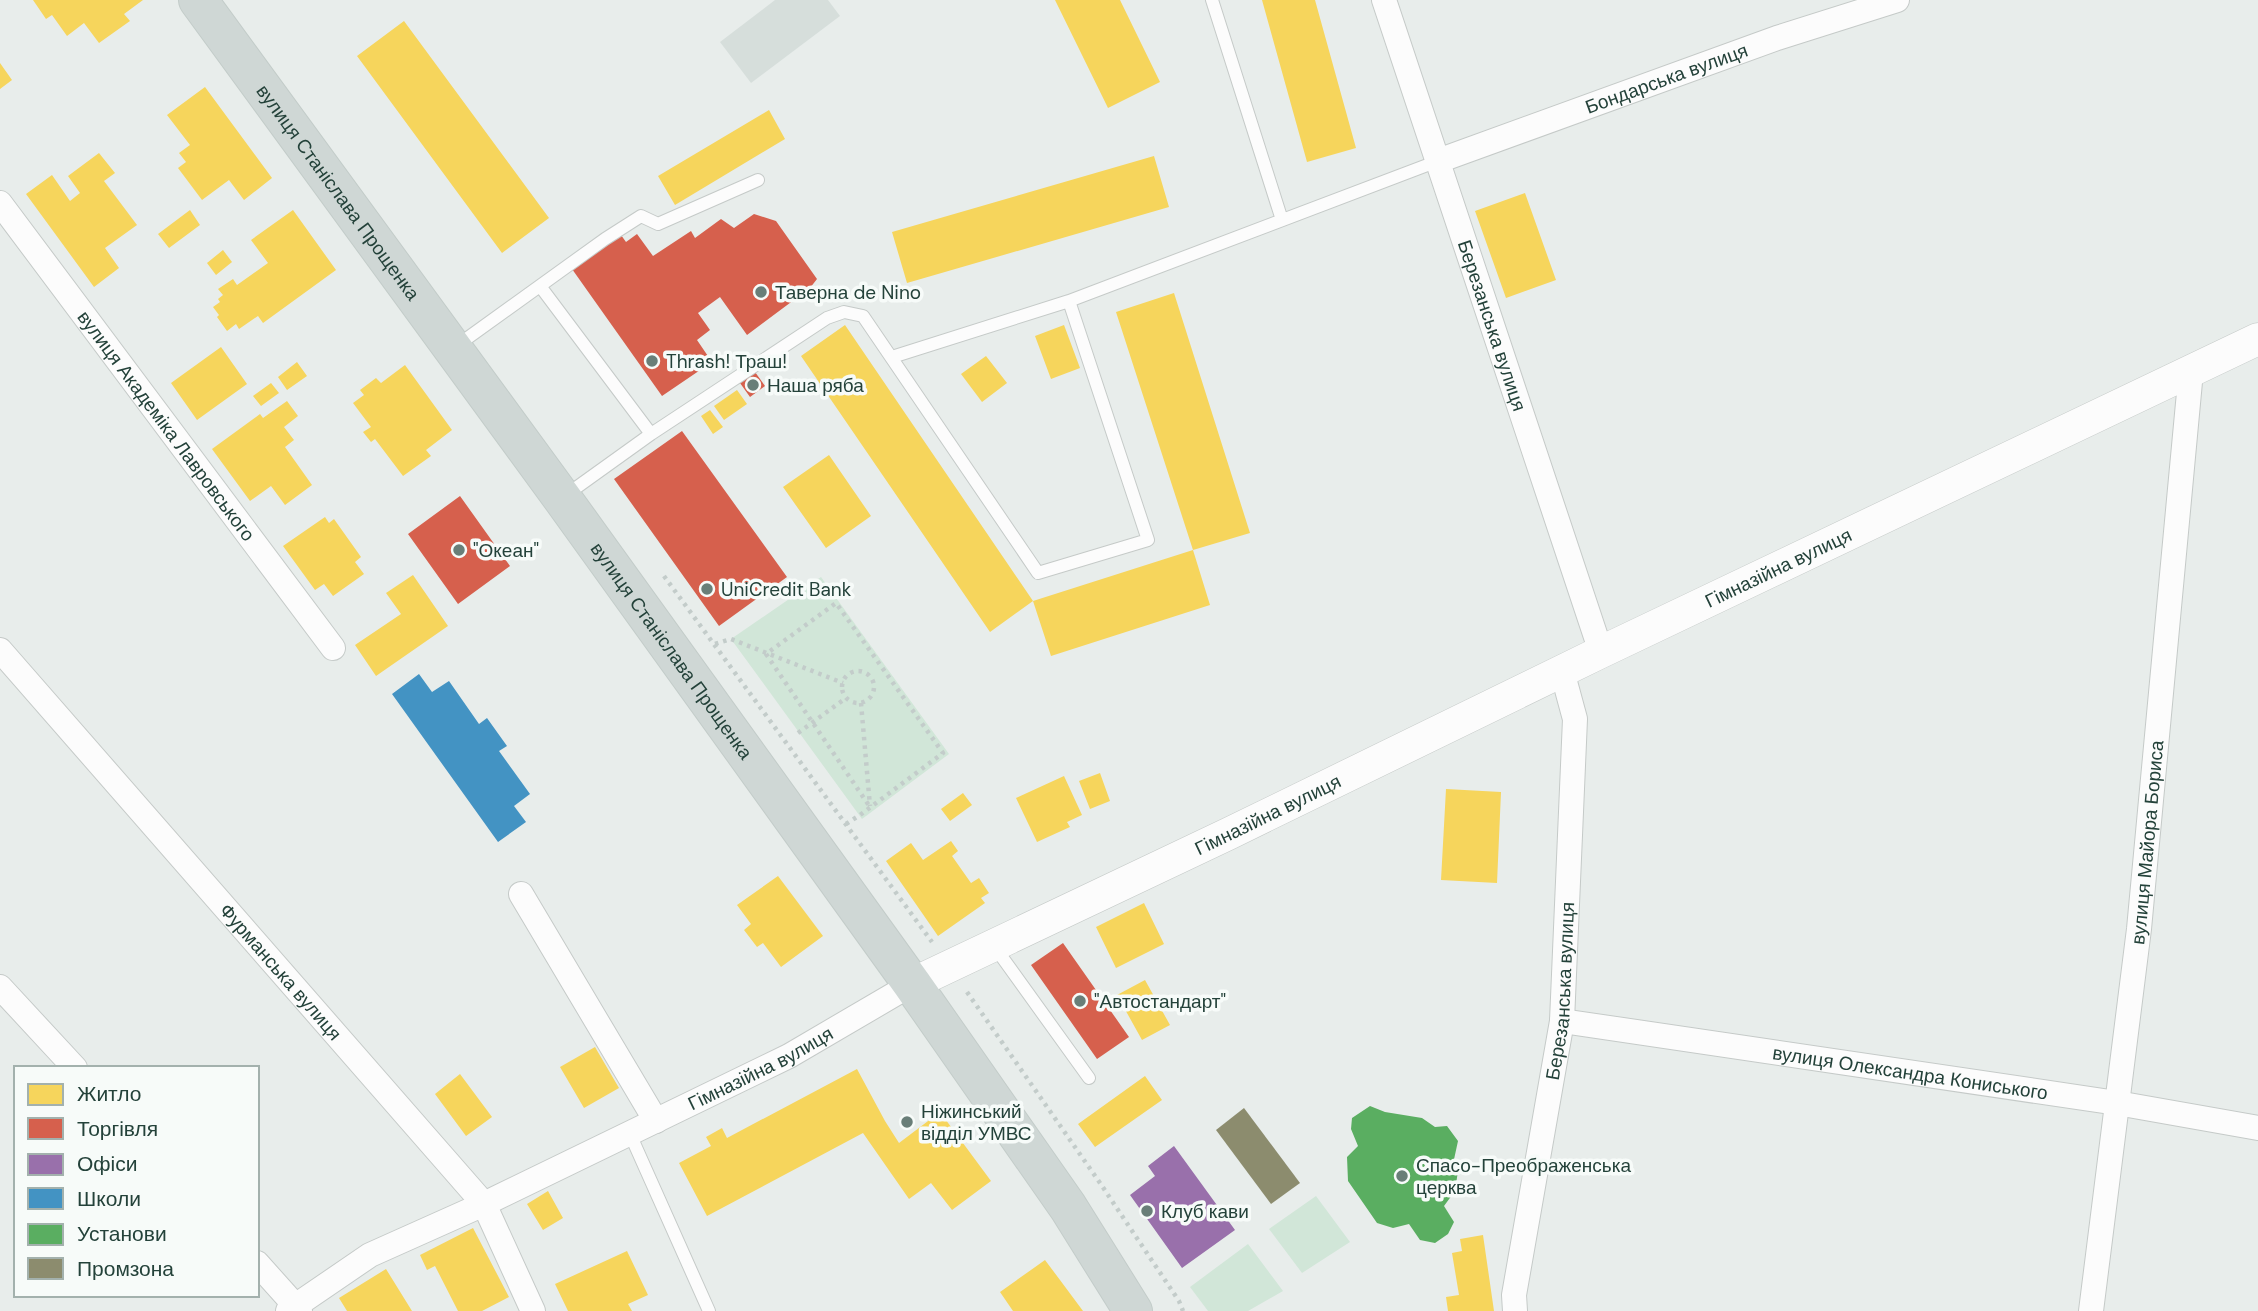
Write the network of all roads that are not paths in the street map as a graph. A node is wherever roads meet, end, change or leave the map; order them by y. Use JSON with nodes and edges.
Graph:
{"nodes":[{"id":1,"x":198,"y":0,"type":"edge"},
{"id":2,"x":1212,"y":0,"type":"edge"},
{"id":3,"x":1384,"y":0,"type":"edge"},
{"id":4,"x":1897,"y":0,"type":"edge"},
{"id":5,"x":1438,"y":161,"type":"junction"},
{"id":6,"x":758,"y":180,"type":"dead end"},
{"id":7,"x":0,"y":203,"type":"edge"},
{"id":8,"x":1282,"y":220,"type":"junction"},
{"id":9,"x":540,"y":286,"type":"junction"},
{"id":10,"x":1069,"y":301,"type":"junction"},
{"id":11,"x":2258,"y":340,"type":"edge"},
{"id":12,"x":452,"y":349,"type":"junction"},
{"id":13,"x":892,"y":357,"type":"junction"},
{"id":14,"x":2191,"y":371,"type":"junction"},
{"id":15,"x":651,"y":435,"type":"junction"},
{"id":16,"x":562,"y":498,"type":"junction"},
{"id":17,"x":333,"y":648,"type":"dead end"},
{"id":18,"x":0,"y":650,"type":"edge"},
{"id":19,"x":1601,"y":652,"type":"junction"},
{"id":20,"x":1562,"y":671,"type":"junction"},
{"id":21,"x":521,"y":894,"type":"dead end"},
{"id":22,"x":994,"y":946,"type":"junction"},
{"id":23,"x":912,"y":984,"type":"junction"},
{"id":24,"x":0,"y":987,"type":"edge"},
{"id":25,"x":1562,"y":1021,"type":"junction"},
{"id":26,"x":73,"y":1066,"type":"edge"},
{"id":27,"x":1089,"y":1078,"type":"dead end"},
{"id":28,"x":2117,"y":1103,"type":"junction"},
{"id":29,"x":656,"y":1121,"type":"junction"},
{"id":30,"x":2258,"y":1128,"type":"edge"},
{"id":31,"x":631,"y":1134,"type":"junction"},
{"id":32,"x":484,"y":1203,"type":"junction"},
{"id":33,"x":259,"y":1265,"type":"edge"},
{"id":34,"x":295,"y":1309,"type":"edge"},
{"id":35,"x":533,"y":1311,"type":"edge"},
{"id":36,"x":709,"y":1311,"type":"edge"},
{"id":37,"x":1133,"y":1311,"type":"edge"},
{"id":38,"x":1515,"y":1311,"type":"edge"},
{"id":39,"x":2091,"y":1311,"type":"edge"}],
"edges":[{"from":1,"to":12,"type":"main road","name":"вулиця Станіслава Прощенка"},
{"from":2,"to":8,"type":"lane"},
{"from":3,"to":5,"type":"street","name":"Березанська вулиця"},
{"from":4,"to":5,"type":"street","name":"Бондарська вулиця"},
{"from":5,"to":8,"type":"lane"},
{"from":5,"to":19,"type":"street","name":"Березанська вулиця"},
{"from":6,"to":9,"type":"lane"},
{"from":7,"to":17,"type":"street","name":"вулиця Академіка Лавровського"},
{"from":8,"to":10,"type":"lane"},
{"from":9,"to":12,"type":"lane"},
{"from":9,"to":15,"type":"lane"},
{"from":10,"to":13,"type":"lane"},
{"from":10,"to":13,"type":"lane"},
{"from":11,"to":14,"type":"street","name":"Гімназійна вулиця"},
{"from":12,"to":16,"type":"main road","name":"вулиця Станіслава Прощенка"},
{"from":13,"to":15,"type":"lane"},
{"from":14,"to":19,"type":"street","name":"Гімназійна вулиця"},
{"from":14,"to":28,"type":"street","name":"вулиця Майора Бориса"},
{"from":15,"to":16,"type":"lane"},
{"from":16,"to":23,"type":"main road","name":"вулиця Станіслава Прощенка"},
{"from":18,"to":32,"type":"street","name":"Фурманська вулиця"},
{"from":19,"to":20,"type":"street","name":"Гімназійна вулиця"},
{"from":20,"to":22,"type":"street","name":"Гімназійна вулиця"},
{"from":20,"to":25,"type":"street","name":"Березанська вулиця"},
{"from":21,"to":29,"type":"street"},
{"from":22,"to":23,"type":"street","name":"Гімназійна вулиця"},
{"from":22,"to":27,"type":"lane"},
{"from":23,"to":29,"type":"street","name":"Гімназійна вулиця"},
{"from":23,"to":37,"type":"main road","name":"вулиця Станіслава Прощенка"},
{"from":24,"to":26,"type":"street"},
{"from":25,"to":28,"type":"street","name":"вулиця Олександра Кониського"},
{"from":25,"to":38,"type":"street","name":"Березанська вулиця"},
{"from":28,"to":30,"type":"street","name":"вулиця Олександра Кониського"},
{"from":28,"to":39,"type":"street","name":"вулиця Майора Бориса"},
{"from":29,"to":31,"type":"street","name":"Гімназійна вулиця"},
{"from":31,"to":32,"type":"street","name":"Гімназійна вулиця"},
{"from":31,"to":36,"type":"lane"},
{"from":32,"to":34,"type":"street","name":"Гімназійна вулиця"},
{"from":32,"to":35,"type":"street","name":"Фурманська вулиця"},
{"from":33,"to":34,"type":"street"}]}
